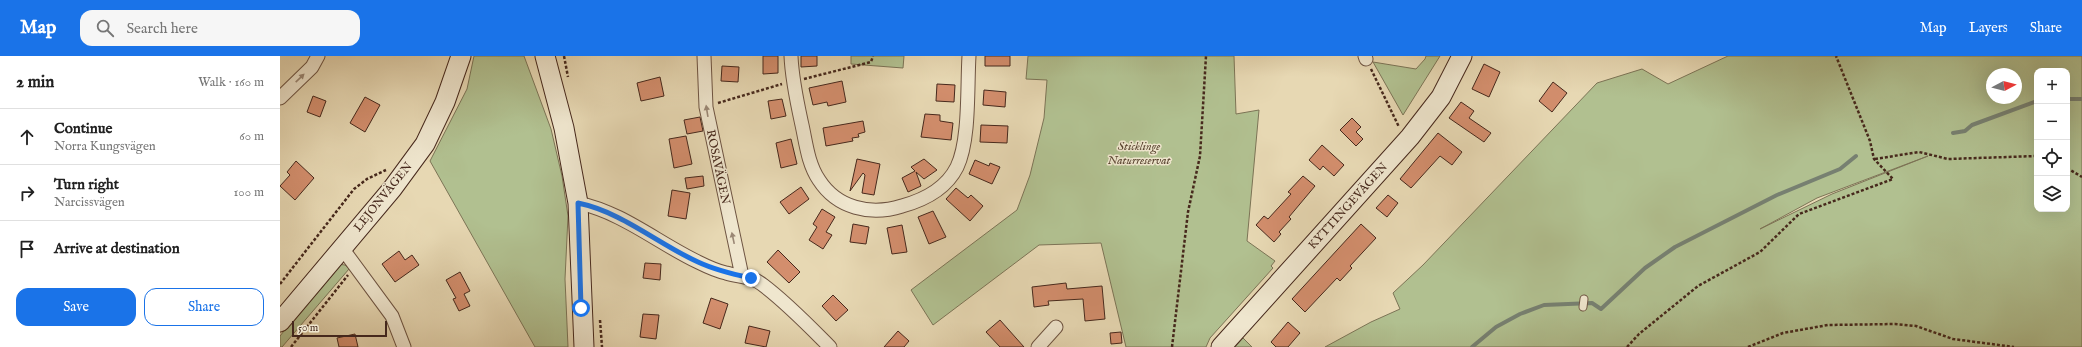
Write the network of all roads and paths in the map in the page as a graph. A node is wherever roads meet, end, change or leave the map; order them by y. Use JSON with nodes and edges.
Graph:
{"nodes":[{"id":1,"x":318,"y":56,"type":"edge"},
{"id":2,"x":461,"y":56,"type":"edge"},
{"id":3,"x":545,"y":56,"type":"edge"},
{"id":4,"x":704,"y":56,"type":"edge"},
{"id":5,"x":791,"y":56,"type":"edge"},
{"id":6,"x":874,"y":56,"type":"edge"},
{"id":7,"x":969,"y":56,"type":"edge"},
{"id":8,"x":1206,"y":56,"type":"edge"},
{"id":9,"x":1462,"y":56,"type":"edge"},
{"id":10,"x":1836,"y":56,"type":"edge"},
{"id":11,"x":1366,"y":58,"type":"edge"},
{"id":12,"x":792,"y":81,"type":"junction"},
{"id":13,"x":280,"y":98,"type":"edge"},
{"id":14,"x":706,"y":107,"type":"junction"},
{"id":15,"x":1402,"y":132,"type":"dead end"},
{"id":16,"x":2034,"y":156,"type":"edge"},
{"id":17,"x":1874,"y":159,"type":"junction"},
{"id":18,"x":392,"y":168,"type":"dead end"},
{"id":19,"x":2070,"y":170,"type":"edge"},
{"id":20,"x":2082,"y":178,"type":"edge"},
{"id":21,"x":578,"y":203,"type":"junction"},
{"id":22,"x":342,"y":248,"type":"junction"},
{"id":23,"x":356,"y":265,"type":"junction"},
{"id":24,"x":742,"y":276,"type":"junction"},
{"id":25,"x":280,"y":284,"type":"edge"},
{"id":26,"x":280,"y":322,"type":"edge"},
{"id":27,"x":1056,"y":327,"type":"dead end"},
{"id":28,"x":291,"y":347,"type":"edge"},
{"id":29,"x":404,"y":347,"type":"edge"},
{"id":30,"x":584,"y":347,"type":"edge"},
{"id":31,"x":830,"y":347,"type":"edge"},
{"id":32,"x":1038,"y":347,"type":"edge"},
{"id":33,"x":1172,"y":347,"type":"edge"},
{"id":34,"x":1221,"y":347,"type":"edge"},
{"id":35,"x":1627,"y":347,"type":"edge"},
{"id":36,"x":1748,"y":347,"type":"edge"},
{"id":37,"x":2014,"y":347,"type":"edge"}],
"edges":[{"from":13,"to":1,"type":"street","one_way":true},
{"from":2,"to":22,"type":"street","name":"LEJONVÄGEN"},
{"from":3,"to":21,"type":"street"},
{"from":4,"to":14,"type":"street","name":"ROSAVÄGEN"},
{"from":5,"to":12,"type":"street"},
{"from":6,"to":12,"type":"path"},
{"from":7,"to":12,"type":"street"},
{"from":8,"to":33,"type":"path"},
{"from":9,"to":34,"type":"street","name":"KYTTINGEVÄGEN"},
{"from":10,"to":17,"type":"path"},
{"from":11,"to":15,"type":"path"},
{"from":12,"to":14,"type":"path"},
{"from":24,"to":14,"type":"street","name":"ROSAVÄGEN","one_way":true},
{"from":16,"to":17,"type":"path"},
{"from":17,"to":35,"type":"path"},
{"from":18,"to":25,"type":"path"},
{"from":19,"to":20,"type":"path"},
{"from":21,"to":24,"type":"street"},
{"from":21,"to":30,"type":"street"},
{"from":22,"to":23,"type":"street"},
{"from":22,"to":26,"type":"street","name":"LEJONVÄGEN"},
{"from":23,"to":28,"type":"path"},
{"from":23,"to":29,"type":"street"},
{"from":24,"to":31,"type":"street"},
{"from":27,"to":32,"type":"street"},
{"from":36,"to":37,"type":"path"}]}
